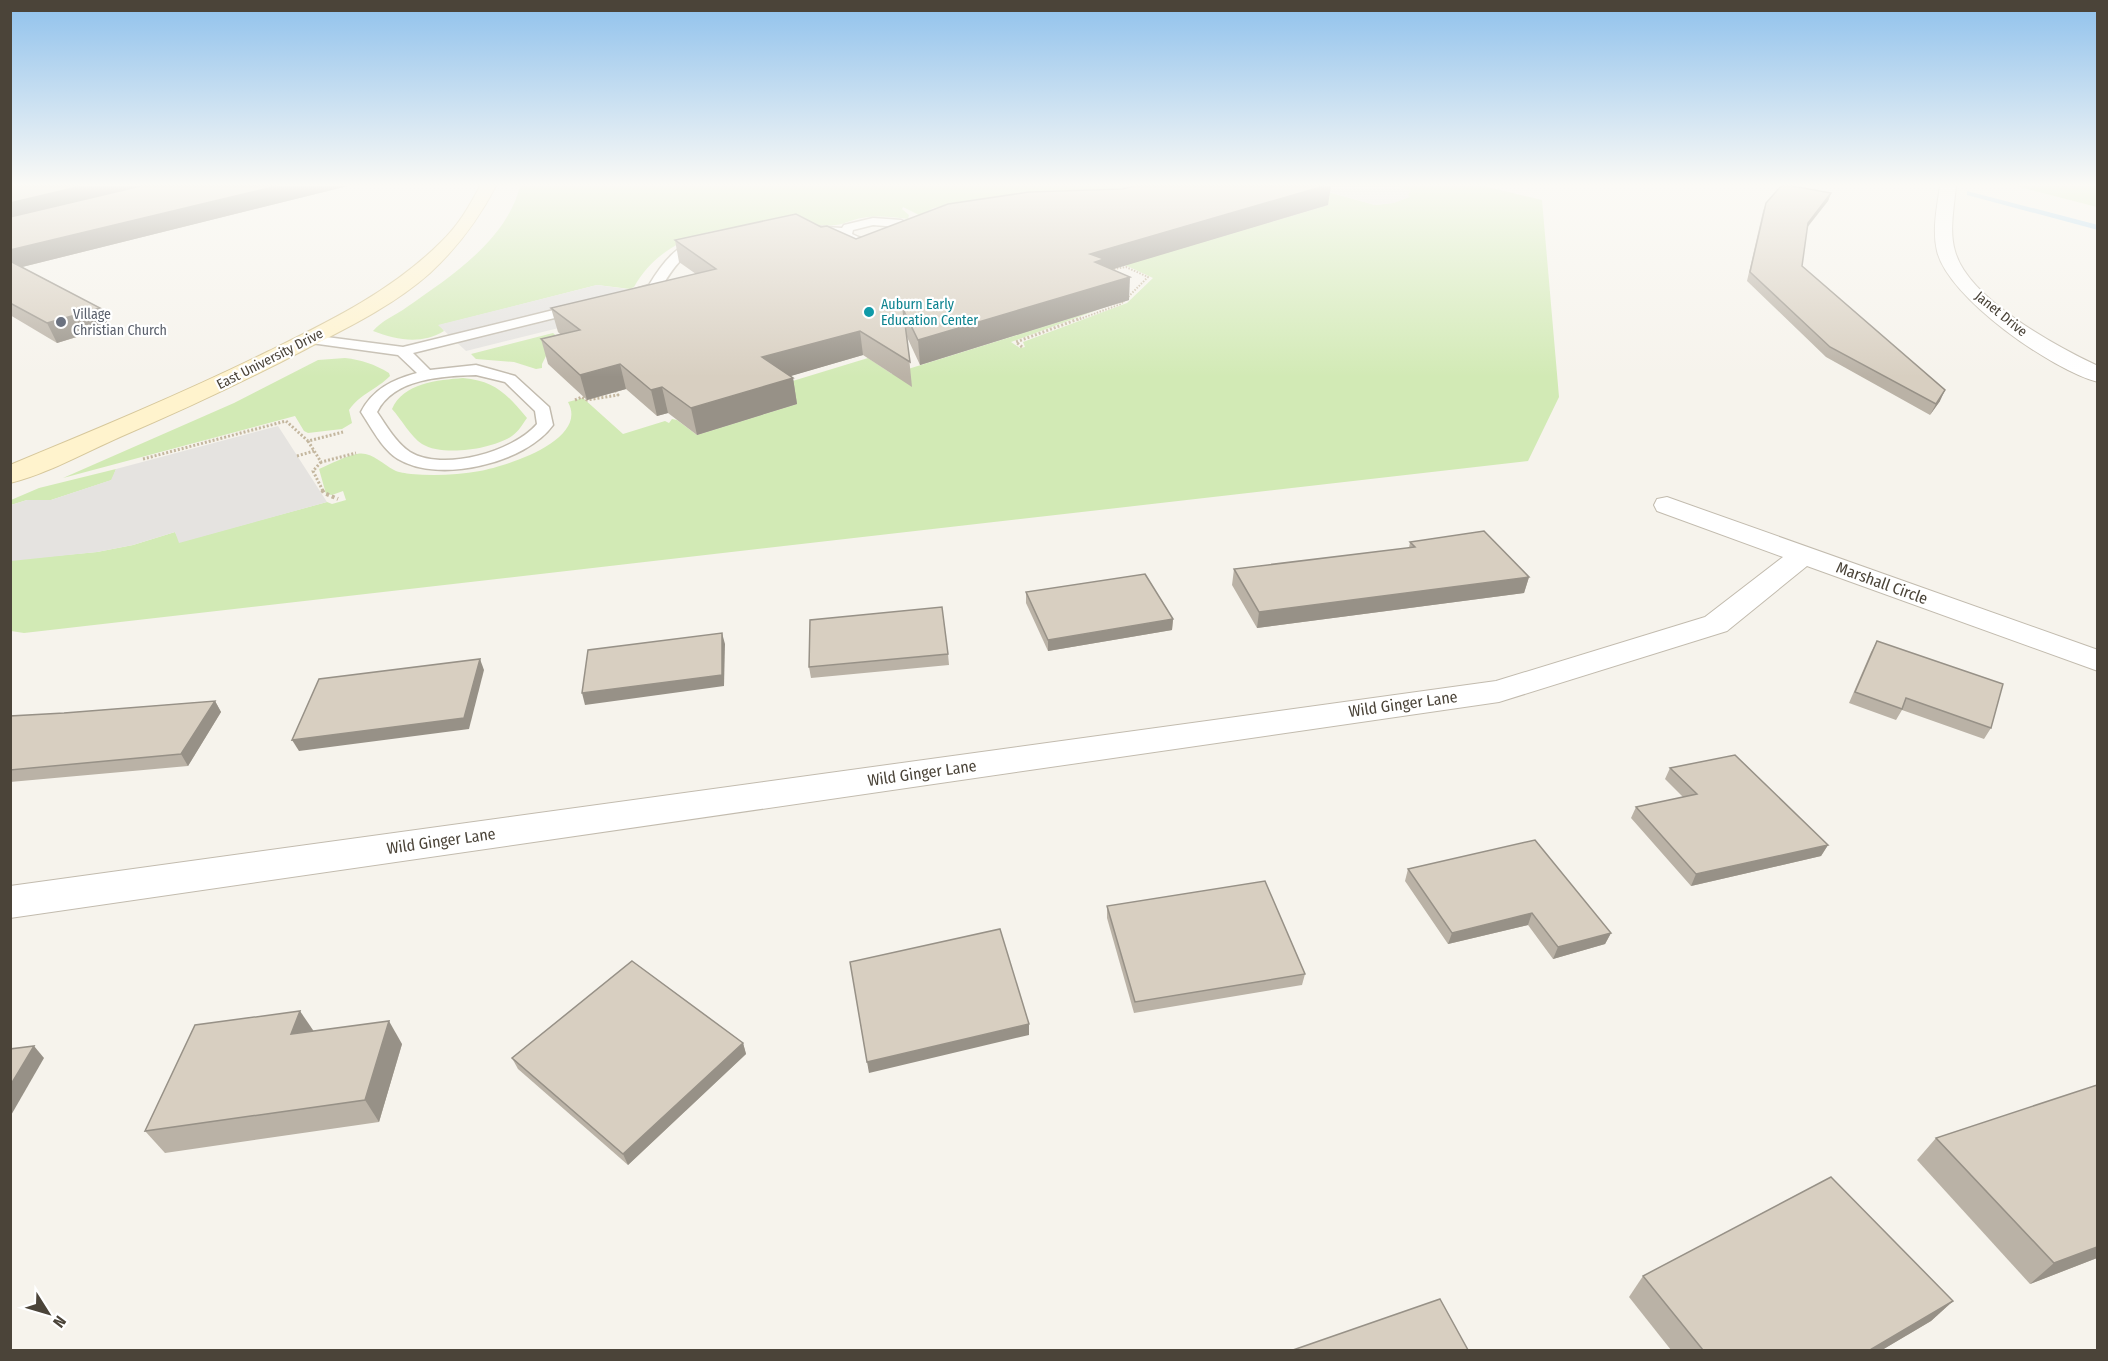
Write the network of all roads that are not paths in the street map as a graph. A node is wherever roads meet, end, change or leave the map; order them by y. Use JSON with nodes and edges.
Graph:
{"nodes":[{"id":1,"x":442,"y":250,"type":"edge"},
{"id":2,"x":684,"y":250,"type":"edge"},
{"id":3,"x":1946,"y":250,"type":"edge"},
{"id":4,"x":622,"y":297,"type":"edge"},
{"id":5,"x":599,"y":303,"type":"edge"},
{"id":6,"x":311,"y":339,"type":"junction"},
{"id":7,"x":403,"y":351,"type":"junction"},
{"id":8,"x":427,"y":375,"type":"junction"},
{"id":9,"x":2097,"y":375,"type":"edge"},
{"id":10,"x":10,"y":475,"type":"edge"},
{"id":11,"x":1667,"y":505,"type":"dead end"},
{"id":12,"x":1803,"y":555,"type":"junction"},
{"id":13,"x":2097,"y":661,"type":"edge"},
{"id":14,"x":10,"y":902,"type":"edge"}],
"edges":[{"from":1,"to":6,"type":"main road","name":"East University Drive"},
{"from":2,"to":4,"type":"lane"},
{"from":3,"to":9,"type":"street","name":"Janet Drive"},
{"from":5,"to":7,"type":"lane"},
{"from":6,"to":7,"type":"lane"},
{"from":6,"to":10,"type":"main road","name":"East University Drive"},
{"from":7,"to":8,"type":"lane"},
{"from":8,"to":8,"type":"lane"},
{"from":11,"to":12,"type":"street","name":"Marshall Circle"},
{"from":12,"to":13,"type":"street","name":"Marshall Circle"},
{"from":12,"to":14,"type":"street","name":"Wild Ginger Lane"}]}
